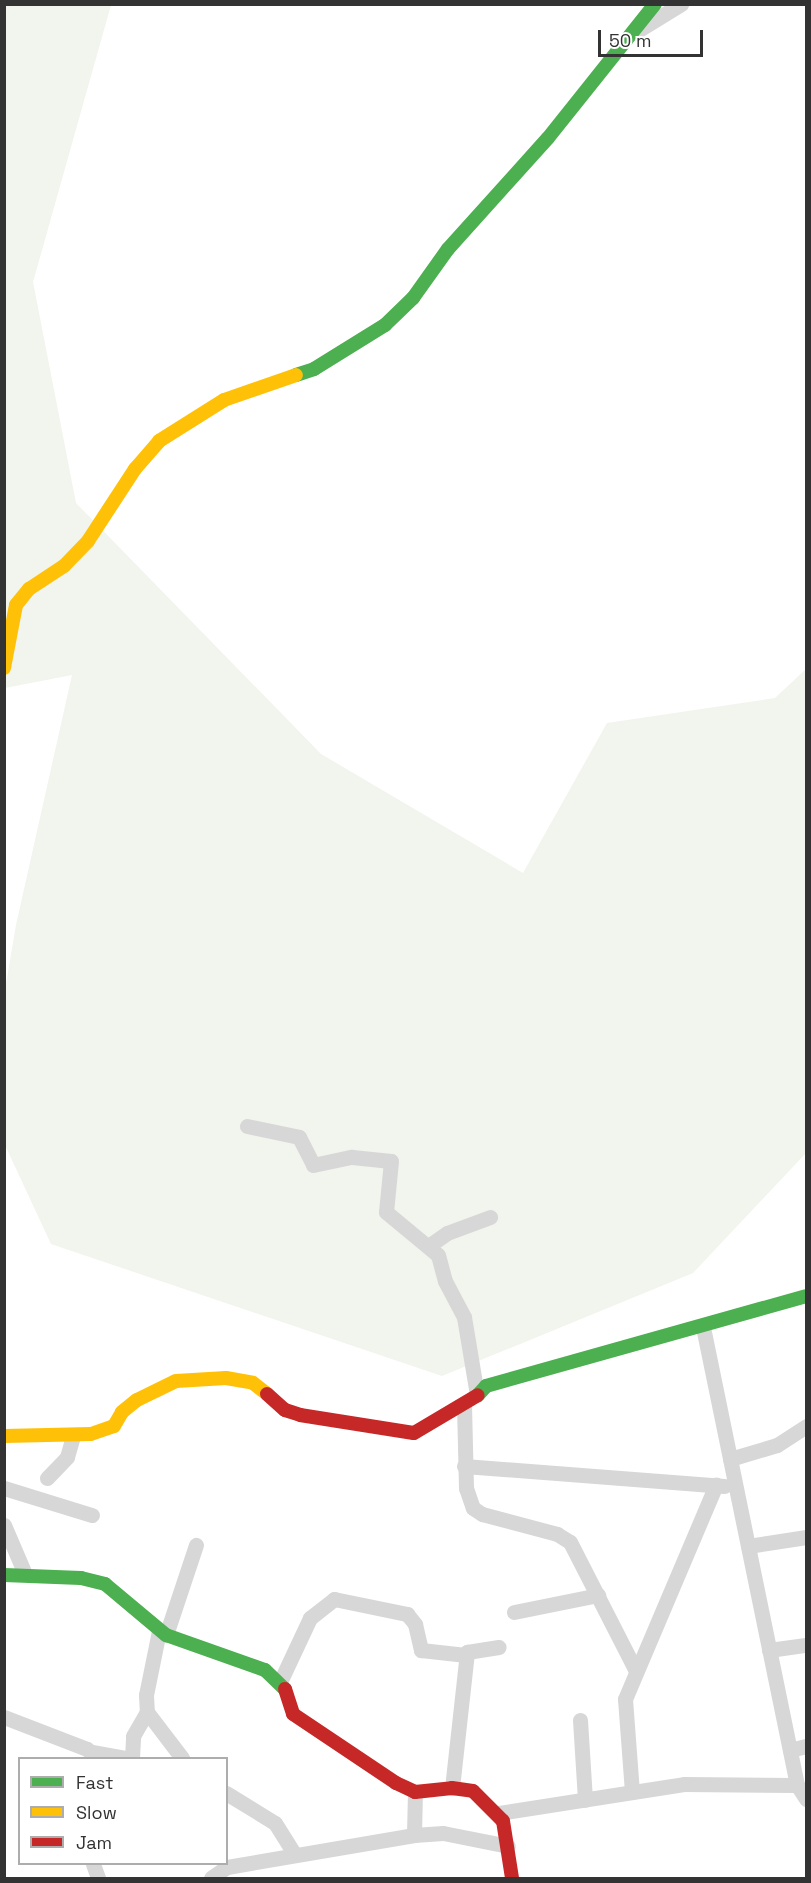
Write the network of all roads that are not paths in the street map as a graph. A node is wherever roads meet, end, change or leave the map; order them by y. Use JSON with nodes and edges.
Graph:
{"nodes":[{"id":1,"x":655,"y":4,"type":"edge"},
{"id":2,"x":681,"y":4,"type":"edge"},
{"id":3,"x":637,"y":31,"type":"junction"},
{"id":4,"x":4,"y":669,"type":"edge"},
{"id":5,"x":247,"y":1126,"type":"dead end"},
{"id":6,"x":490,"y":1217,"type":"dead end"},
{"id":7,"x":430,"y":1245,"type":"junction"},
{"id":8,"x":807,"y":1296,"type":"edge"},
{"id":9,"x":703,"y":1327,"type":"junction"},
{"id":10,"x":477,"y":1395,"type":"junction"},
{"id":11,"x":464,"y":1405,"type":"junction"},
{"id":12,"x":807,"y":1426,"type":"edge"},
{"id":13,"x":4,"y":1436,"type":"edge"},
{"id":14,"x":73,"y":1436,"type":"junction"},
{"id":15,"x":730,"y":1459,"type":"junction"},
{"id":16,"x":464,"y":1466,"type":"junction"},
{"id":17,"x":47,"y":1478,"type":"dead end"},
{"id":18,"x":716,"y":1485,"type":"junction"},
{"id":19,"x":736,"y":1487,"type":"junction"},
{"id":20,"x":4,"y":1488,"type":"edge"},
{"id":21,"x":92,"y":1515,"type":"dead end"},
{"id":22,"x":4,"y":1525,"type":"edge"},
{"id":23,"x":807,"y":1537,"type":"edge"},
{"id":24,"x":196,"y":1545,"type":"dead end"},
{"id":25,"x":748,"y":1546,"type":"junction"},
{"id":26,"x":25,"y":1574,"type":"junction"},
{"id":27,"x":4,"y":1575,"type":"edge"},
{"id":28,"x":598,"y":1595,"type":"junction"},
{"id":29,"x":514,"y":1611,"type":"dead end"},
{"id":30,"x":162,"y":1633,"type":"junction"},
{"id":31,"x":807,"y":1645,"type":"edge"},
{"id":32,"x":499,"y":1647,"type":"dead end"},
{"id":33,"x":769,"y":1650,"type":"junction"},
{"id":34,"x":466,"y":1655,"type":"junction"},
{"id":35,"x":636,"y":1671,"type":"junction"},
{"id":36,"x":280,"y":1682,"type":"junction"},
{"id":37,"x":147,"y":1712,"type":"junction"},
{"id":38,"x":4,"y":1717,"type":"edge"},
{"id":39,"x":580,"y":1720,"type":"dead end"},
{"id":40,"x":807,"y":1746,"type":"edge"},
{"id":41,"x":790,"y":1750,"type":"junction"},
{"id":42,"x":94,"y":1755,"type":"edge"},
{"id":43,"x":115,"y":1757,"type":"edge"},
{"id":44,"x":132,"y":1757,"type":"edge"},
{"id":45,"x":182,"y":1757,"type":"edge"},
{"id":46,"x":797,"y":1785,"type":"junction"},
{"id":47,"x":452,"y":1788,"type":"junction"},
{"id":48,"x":415,"y":1792,"type":"junction"},
{"id":49,"x":632,"y":1792,"type":"junction"},
{"id":50,"x":228,"y":1794,"type":"edge"},
{"id":51,"x":807,"y":1799,"type":"edge"},
{"id":52,"x":585,"y":1800,"type":"junction"},
{"id":53,"x":499,"y":1814,"type":"junction"},
{"id":54,"x":414,"y":1835,"type":"junction"},
{"id":55,"x":508,"y":1846,"type":"junction"},
{"id":56,"x":294,"y":1854,"type":"junction"},
{"id":57,"x":211,"y":1878,"type":"edge"},
{"id":58,"x":513,"y":1878,"type":"edge"}],
"edges":[{"from":1,"to":3,"type":"street"},
{"from":2,"to":3,"type":"street"},
{"from":3,"to":4,"type":"street"},
{"from":5,"to":7,"type":"street"},
{"from":6,"to":7,"type":"street"},
{"from":7,"to":10,"type":"street"},
{"from":8,"to":9,"type":"street"},
{"from":9,"to":10,"type":"street"},
{"from":9,"to":15,"type":"street"},
{"from":10,"to":11,"type":"street"},
{"from":11,"to":14,"type":"street"},
{"from":11,"to":16,"type":"street"},
{"from":12,"to":15,"type":"street"},
{"from":13,"to":14,"type":"street"},
{"from":14,"to":17,"type":"street"},
{"from":15,"to":19,"type":"street"},
{"from":16,"to":18,"type":"street"},
{"from":16,"to":28,"type":"street"},
{"from":18,"to":19,"type":"street"},
{"from":18,"to":35,"type":"street"},
{"from":19,"to":25,"type":"street"},
{"from":20,"to":21,"type":"street"},
{"from":22,"to":26,"type":"street"},
{"from":23,"to":25,"type":"street"},
{"from":24,"to":30,"type":"street"},
{"from":25,"to":33,"type":"street"},
{"from":26,"to":27,"type":"street"},
{"from":26,"to":30,"type":"street"},
{"from":28,"to":29,"type":"street"},
{"from":28,"to":35,"type":"street"},
{"from":30,"to":36,"type":"street"},
{"from":30,"to":37,"type":"street"},
{"from":31,"to":33,"type":"street"},
{"from":32,"to":34,"type":"street"},
{"from":33,"to":41,"type":"street"},
{"from":34,"to":36,"type":"street"},
{"from":34,"to":47,"type":"street"},
{"from":35,"to":49,"type":"street"},
{"from":36,"to":48,"type":"street"},
{"from":37,"to":44,"type":"street"},
{"from":37,"to":45,"type":"street"},
{"from":38,"to":42,"type":"street"},
{"from":39,"to":52,"type":"street"},
{"from":40,"to":41,"type":"street"},
{"from":41,"to":46,"type":"street"},
{"from":42,"to":43,"type":"street"},
{"from":46,"to":49,"type":"street"},
{"from":46,"to":51,"type":"street"},
{"from":47,"to":48,"type":"street"},
{"from":47,"to":53,"type":"street"},
{"from":48,"to":54,"type":"street"},
{"from":49,"to":52,"type":"street"},
{"from":50,"to":56,"type":"street"},
{"from":52,"to":53,"type":"street"},
{"from":53,"to":55,"type":"street"},
{"from":54,"to":55,"type":"street"},
{"from":54,"to":56,"type":"street"},
{"from":55,"to":58,"type":"street"},
{"from":56,"to":57,"type":"street"}]}
